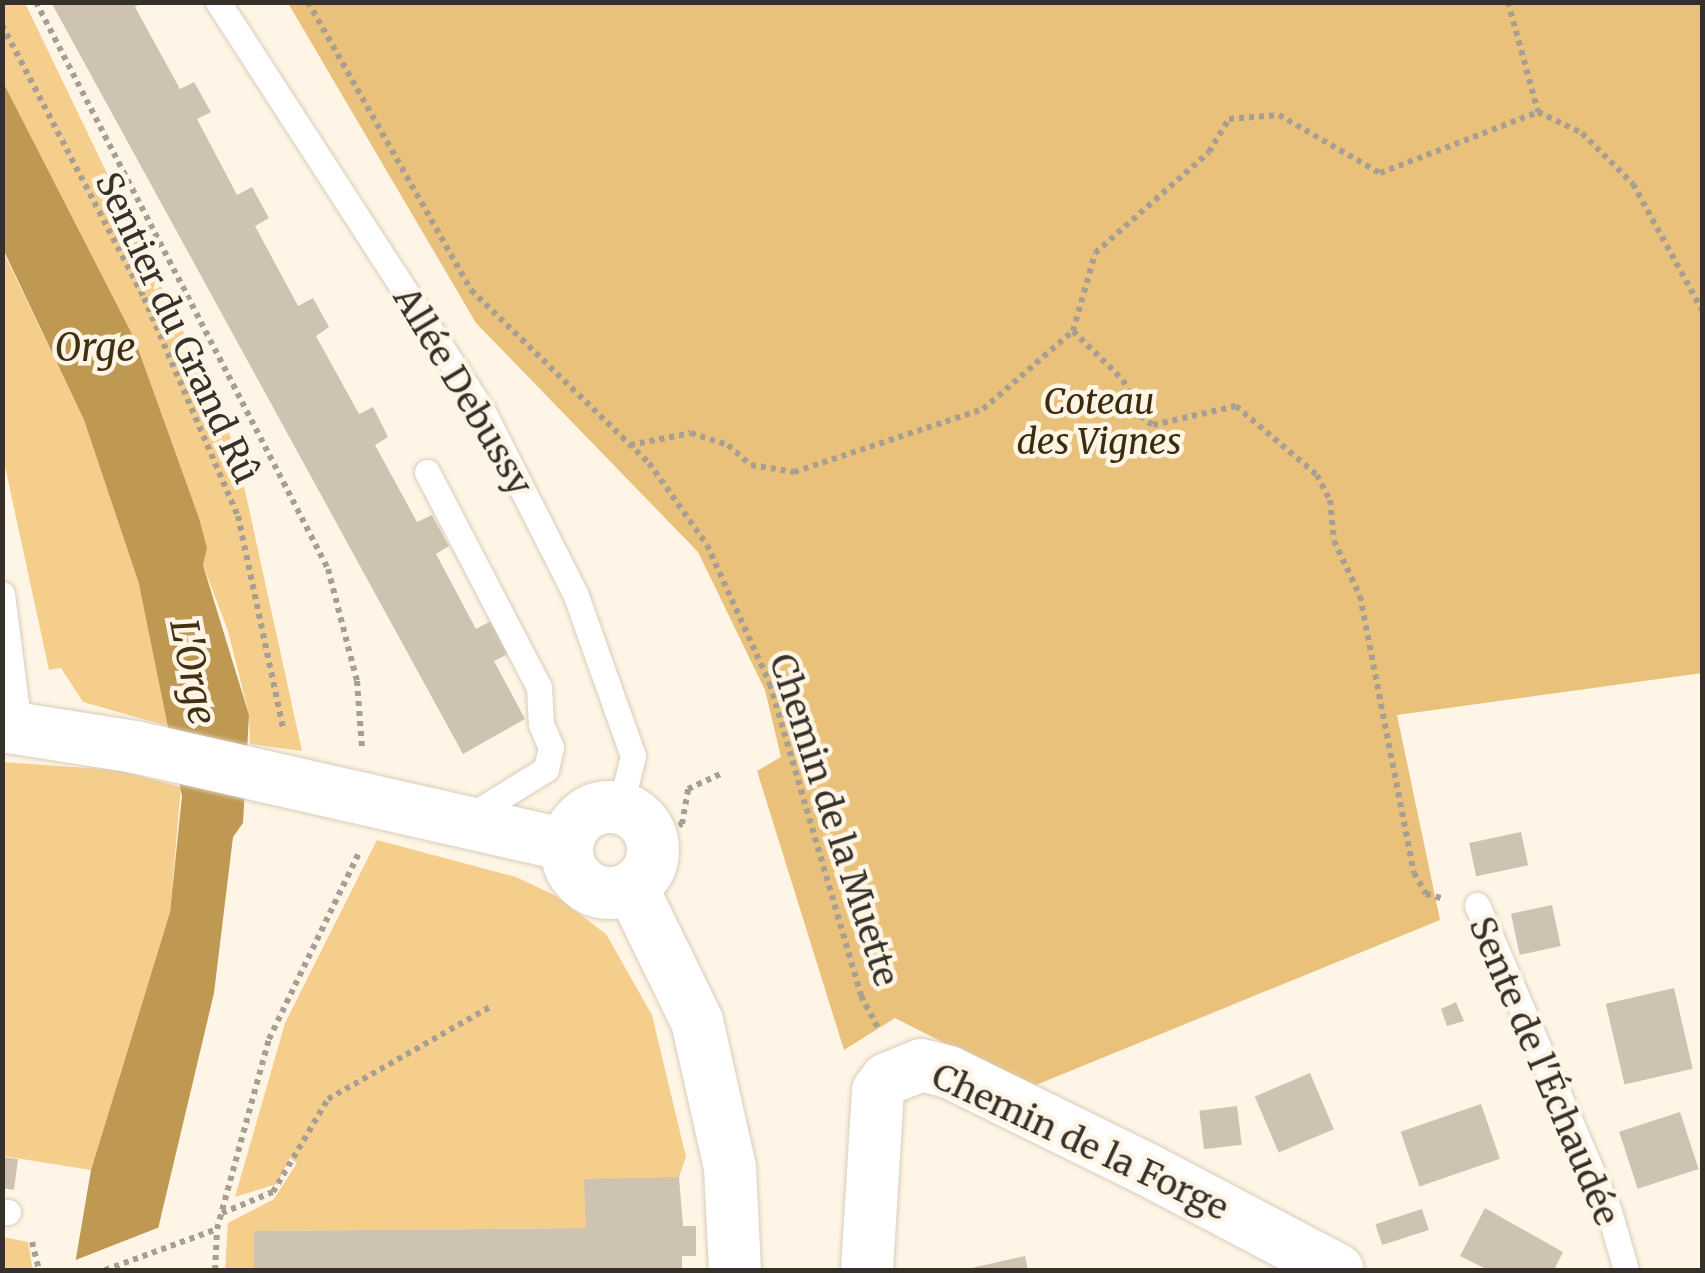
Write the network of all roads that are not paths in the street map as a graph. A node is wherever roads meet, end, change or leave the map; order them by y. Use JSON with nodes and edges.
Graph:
{"nodes":[{"id":1,"x":218,"y":2,"type":"edge"},
{"id":2,"x":427,"y":472,"type":"dead end"},
{"id":3,"x":2,"y":594,"type":"edge"},
{"id":4,"x":10,"y":727,"type":"edge"},
{"id":5,"x":460,"y":822,"type":"junction"},
{"id":6,"x":635,"y":822,"type":"junction"},
{"id":7,"x":567,"y":845,"type":"junction"},
{"id":8,"x":632,"y":888,"type":"junction"},
{"id":9,"x":1477,"y":905,"type":"road end"},
{"id":10,"x":735,"y":1270,"type":"edge"},
{"id":11,"x":867,"y":1270,"type":"edge"},
{"id":12,"x":1338,"y":1270,"type":"edge"},
{"id":13,"x":1626,"y":1270,"type":"edge"}],
"edges":[{"from":1,"to":6,"type":"lane","name":"Allée Debussy"},
{"from":2,"to":5,"type":"lane"},
{"from":3,"to":4,"type":"lane"},
{"from":4,"to":5,"type":"street"},
{"from":5,"to":7,"type":"street"},
{"from":6,"to":7,"type":"street"},
{"from":6,"to":8,"type":"street"},
{"from":7,"to":8,"type":"street"},
{"from":8,"to":10,"type":"street"},
{"from":9,"to":13,"type":"lane","name":"Sente de l'Échaudée"},
{"from":11,"to":12,"type":"street","name":"Chemin de la Forge"}]}
